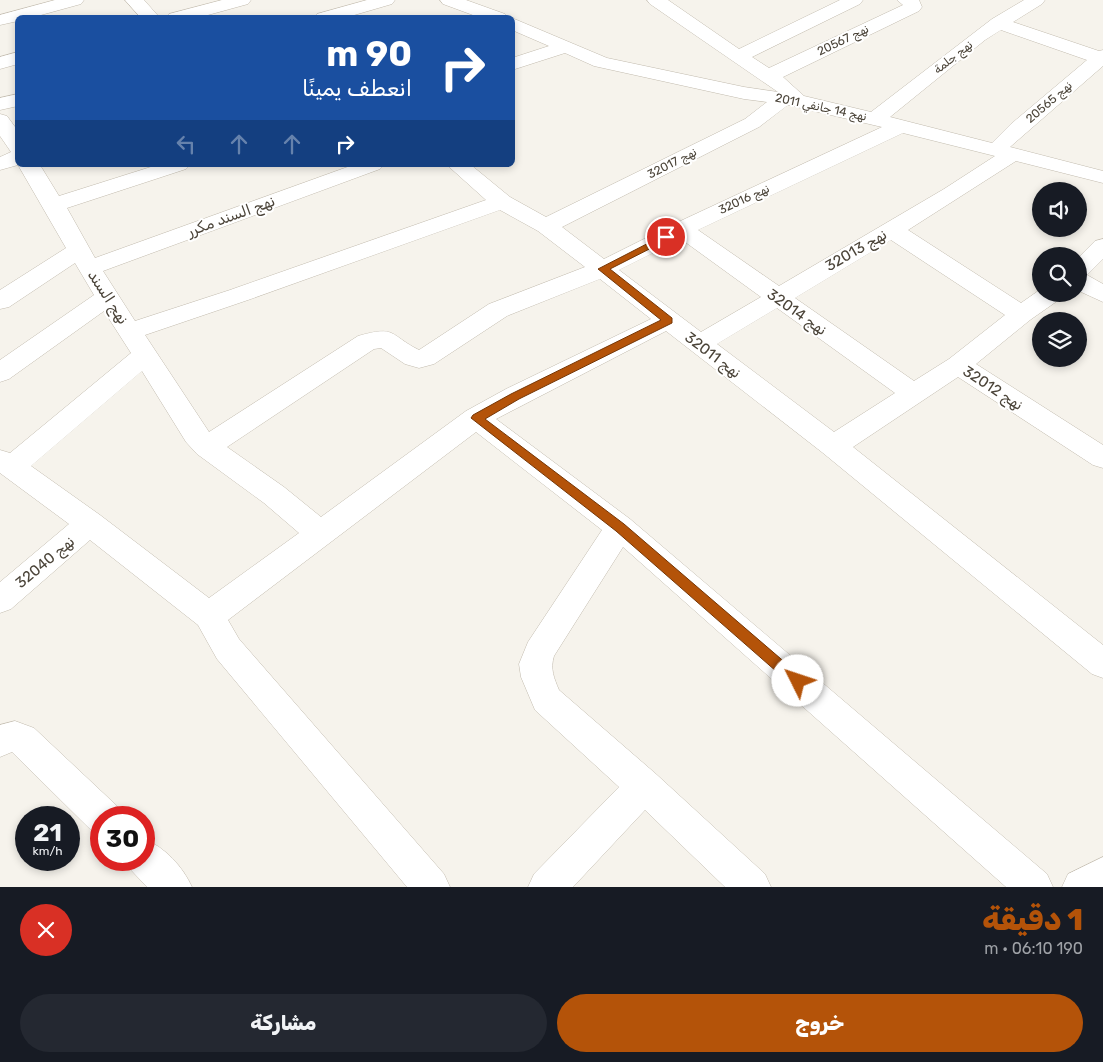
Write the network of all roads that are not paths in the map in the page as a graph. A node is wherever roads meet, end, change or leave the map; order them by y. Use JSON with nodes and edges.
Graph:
{"nodes":[{"id":1,"x":74,"y":0,"type":"edge"},
{"id":2,"x":134,"y":0,"type":"edge"},
{"id":3,"x":242,"y":0,"type":"edge"},
{"id":4,"x":386,"y":0,"type":"edge"},
{"id":5,"x":448,"y":0,"type":"edge"},
{"id":6,"x":656,"y":0,"type":"edge"},
{"id":7,"x":854,"y":0,"type":"edge"},
{"id":8,"x":1036,"y":0,"type":"edge"},
{"id":9,"x":909,"y":1,"type":"edge"},
{"id":10,"x":18,"y":15,"type":"edge"},
{"id":11,"x":148,"y":15,"type":"edge"},
{"id":12,"x":185,"y":15,"type":"edge"},
{"id":13,"x":334,"y":15,"type":"edge"},
{"id":14,"x":490,"y":15,"type":"edge"},
{"id":15,"x":15,"y":16,"type":"edge"},
{"id":16,"x":0,"y":20,"type":"edge"},
{"id":17,"x":998,"y":23,"type":"junction"},
{"id":18,"x":515,"y":24,"type":"edge"},
{"id":19,"x":564,"y":47,"type":"junction"},
{"id":20,"x":738,"y":57,"type":"junction"},
{"id":21,"x":1102,"y":57,"type":"edge"},
{"id":22,"x":15,"y":59,"type":"edge"},
{"id":23,"x":0,"y":63,"type":"edge"},
{"id":24,"x":515,"y":63,"type":"edge"},
{"id":25,"x":769,"y":76,"type":"junction"},
{"id":26,"x":791,"y":99,"type":"junction"},
{"id":27,"x":15,"y":103,"type":"edge"},
{"id":28,"x":1,"y":118,"type":"edge"},
{"id":29,"x":888,"y":126,"type":"junction"},
{"id":30,"x":15,"y":143,"type":"edge"},
{"id":31,"x":1004,"y":152,"type":"junction"},
{"id":32,"x":15,"y":158,"type":"edge"},
{"id":33,"x":0,"y":164,"type":"edge"},
{"id":34,"x":29,"y":167,"type":"edge"},
{"id":35,"x":173,"y":167,"type":"edge"},
{"id":36,"x":360,"y":167,"type":"edge"},
{"id":37,"x":460,"y":167,"type":"edge"},
{"id":38,"x":327,"y":172,"type":"edge"},
{"id":39,"x":1103,"y":177,"type":"edge"},
{"id":40,"x":502,"y":202,"type":"junction"},
{"id":41,"x":54,"y":205,"type":"junction"},
{"id":42,"x":551,"y":223,"type":"junction"},
{"id":43,"x":682,"y":229,"type":"junction"},
{"id":44,"x":892,"y":230,"type":"junction"},
{"id":45,"x":1103,"y":246,"type":"edge"},
{"id":46,"x":84,"y":260,"type":"junction"},
{"id":47,"x":1087,"y":262,"type":"edge"},
{"id":48,"x":603,"y":269,"type":"junction"},
{"id":49,"x":1087,"y":285,"type":"edge"},
{"id":50,"x":1103,"y":294,"type":"edge"},
{"id":51,"x":107,"y":297,"type":"junction"},
{"id":52,"x":776,"y":297,"type":"junction"},
{"id":53,"x":0,"y":301,"type":"edge"},
{"id":54,"x":1039,"y":302,"type":"edge"},
{"id":55,"x":1021,"y":314,"type":"junction"},
{"id":56,"x":668,"y":320,"type":"junction"},
{"id":57,"x":130,"y":330,"type":"junction"},
{"id":58,"x":699,"y":344,"type":"junction"},
{"id":59,"x":146,"y":355,"type":"junction"},
{"id":60,"x":958,"y":365,"type":"junction"},
{"id":61,"x":0,"y":373,"type":"edge"},
{"id":62,"x":913,"y":393,"type":"junction"},
{"id":63,"x":476,"y":418,"type":"junction"},
{"id":64,"x":198,"y":437,"type":"junction"},
{"id":65,"x":833,"y":446,"type":"junction"},
{"id":66,"x":1103,"y":458,"type":"edge"},
{"id":67,"x":6,"y":464,"type":"edge"},
{"id":68,"x":90,"y":523,"type":"junction"},
{"id":69,"x":620,"y":527,"type":"junction"},
{"id":70,"x":321,"y":534,"type":"junction"},
{"id":71,"x":0,"y":600,"type":"edge"},
{"id":72,"x":209,"y":616,"type":"junction"},
{"id":73,"x":1103,"y":664,"type":"edge"},
{"id":74,"x":11,"y":740,"type":"edge"},
{"id":75,"x":644,"y":786,"type":"junction"},
{"id":76,"x":90,"y":806,"type":"edge"},
{"id":77,"x":155,"y":868,"type":"edge"},
{"id":78,"x":1103,"y":875,"type":"edge"},
{"id":79,"x":174,"y":887,"type":"edge"},
{"id":80,"x":431,"y":887,"type":"edge"},
{"id":81,"x":547,"y":887,"type":"edge"},
{"id":82,"x":752,"y":887,"type":"edge"},
{"id":83,"x":1034,"y":887,"type":"edge"},
{"id":84,"x":1081,"y":887,"type":"edge"}],
"edges":[{"from":1,"to":10,"type":"street"},
{"from":2,"to":11,"type":"street"},
{"from":3,"to":12,"type":"street"},
{"from":4,"to":13,"type":"street"},
{"from":5,"to":14,"type":"street"},
{"from":6,"to":20,"type":"street"},
{"from":7,"to":20,"type":"street"},
{"from":8,"to":17,"type":"street","name":"نهج جلمة"},
{"from":9,"to":25,"type":"street","name":"نهج 20567"},
{"from":15,"to":16,"type":"street"},
{"from":17,"to":21,"type":"street"},
{"from":17,"to":29,"type":"street","name":"نهج جلمة"},
{"from":18,"to":19,"type":"street","name":"نهج 14 جانفي 2011"},
{"from":19,"to":24,"type":"street"},
{"from":19,"to":26,"type":"street","name":"نهج 14 جانفي 2011"},
{"from":20,"to":25,"type":"street"},
{"from":21,"to":31,"type":"street","name":"نهج 20565"},
{"from":22,"to":23,"type":"street"},
{"from":25,"to":26,"type":"street"},
{"from":26,"to":29,"type":"street","name":"نهج 14 جانفي 2011"},
{"from":26,"to":42,"type":"street","name":"نهج 32017"},
{"from":27,"to":28,"type":"street"},
{"from":28,"to":30,"type":"street"},
{"from":29,"to":31,"type":"street","name":"نهج 14 جانفي 2011"},
{"from":29,"to":43,"type":"street","name":"نهج 32016"},
{"from":31,"to":39,"type":"street","name":"نهج 14 جانفي 2011"},
{"from":31,"to":44,"type":"street","name":"نهج 32013"},
{"from":32,"to":33,"type":"street"},
{"from":34,"to":41,"type":"street","name":"نهج السند"},
{"from":35,"to":41,"type":"street"},
{"from":36,"to":38,"type":"street","name":"نهج السند مكرر"},
{"from":37,"to":40,"type":"street","name":"نهج 32011"},
{"from":38,"to":46,"type":"street","name":"نهج السند مكرر"},
{"from":40,"to":42,"type":"street","name":"نهج 32011"},
{"from":40,"to":57,"type":"street"},
{"from":41,"to":46,"type":"street","name":"نهج السند"},
{"from":42,"to":48,"type":"street","name":"نهج 32011"},
{"from":43,"to":48,"type":"street","name":"نهج 32016"},
{"from":43,"to":52,"type":"street","name":"نهج 32014"},
{"from":44,"to":52,"type":"street","name":"نهج 32013"},
{"from":44,"to":55,"type":"street"},
{"from":45,"to":47,"type":"street"},
{"from":46,"to":51,"type":"street","name":"نهج السند"},
{"from":46,"to":53,"type":"street","name":"نهج السند مكرر"},
{"from":48,"to":56,"type":"street","name":"نهج 32011"},
{"from":48,"to":64,"type":"street","name":"نهج 32016"},
{"from":49,"to":50,"type":"street"},
{"from":51,"to":57,"type":"street","name":"نهج السند"},
{"from":51,"to":61,"type":"street"},
{"from":52,"to":58,"type":"street","name":"نهج 32013"},
{"from":52,"to":62,"type":"street","name":"نهج 32014"},
{"from":54,"to":55,"type":"street","name":"نهج 32012"},
{"from":55,"to":60,"type":"street","name":"نهج 32012"},
{"from":56,"to":58,"type":"street","name":"نهج 32011"},
{"from":56,"to":63,"type":"street"},
{"from":57,"to":59,"type":"street","name":"نهج السند"},
{"from":58,"to":65,"type":"street","name":"نهج 32011"},
{"from":59,"to":64,"type":"street","name":"نهج السند"},
{"from":59,"to":67,"type":"street"},
{"from":60,"to":62,"type":"street"},
{"from":60,"to":66,"type":"street","name":"نهج 32012"},
{"from":62,"to":65,"type":"street"},
{"from":63,"to":69,"type":"street"},
{"from":63,"to":70,"type":"street"},
{"from":64,"to":70,"type":"street"},
{"from":65,"to":73,"type":"street","name":"نهج 32011"},
{"from":67,"to":68,"type":"street"},
{"from":68,"to":71,"type":"street","name":"نهج 32040"},
{"from":68,"to":72,"type":"street"},
{"from":69,"to":75,"type":"street"},
{"from":69,"to":83,"type":"street"},
{"from":70,"to":72,"type":"street"},
{"from":72,"to":80,"type":"street"},
{"from":74,"to":76,"type":"street"},
{"from":75,"to":81,"type":"street"},
{"from":75,"to":82,"type":"street"},
{"from":77,"to":79,"type":"street"},
{"from":78,"to":84,"type":"street"}]}
